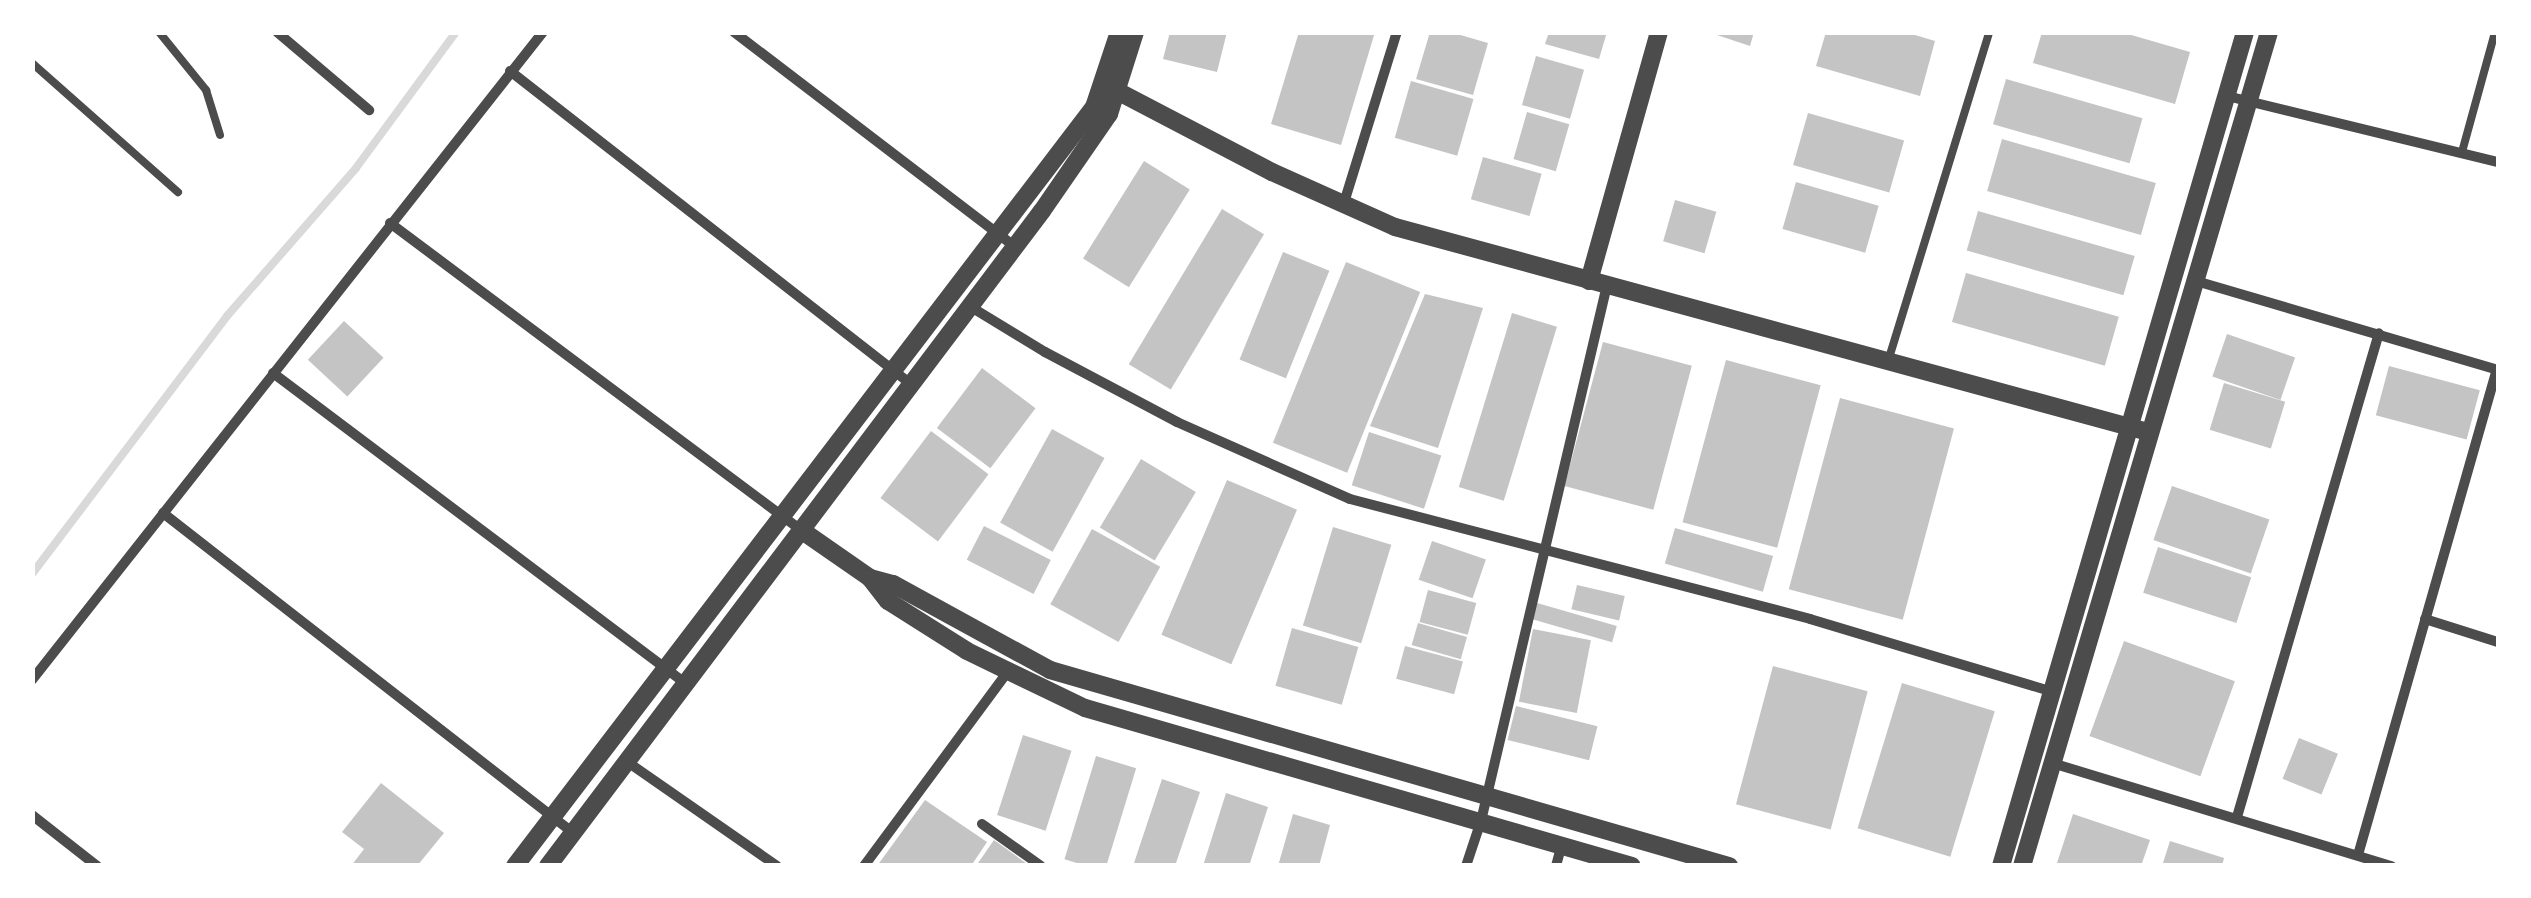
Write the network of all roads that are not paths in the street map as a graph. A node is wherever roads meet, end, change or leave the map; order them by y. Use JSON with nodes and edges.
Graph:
{"nodes":[{"id":1,"x":159,"y":32,"type":"edge"},
{"id":2,"x":278,"y":32,"type":"edge"},
{"id":3,"x":544,"y":32,"type":"edge"},
{"id":4,"x":734,"y":32,"type":"edge"},
{"id":5,"x":1119,"y":32,"type":"edge"},
{"id":6,"x":1135,"y":32,"type":"edge"},
{"id":7,"x":1397,"y":32,"type":"edge"},
{"id":8,"x":1659,"y":32,"type":"edge"},
{"id":9,"x":1989,"y":32,"type":"edge"},
{"id":10,"x":2244,"y":32,"type":"edge"},
{"id":11,"x":2269,"y":32,"type":"edge"},
{"id":12,"x":2496,"y":32,"type":"edge"},
{"id":13,"x":32,"y":63,"type":"edge"},
{"id":14,"x":510,"y":72,"type":"junction"},
{"id":15,"x":1119,"y":92,"type":"junction"},
{"id":16,"x":2226,"y":96,"type":"junction"},
{"id":17,"x":2250,"y":99,"type":"junction"},
{"id":18,"x":369,"y":110,"type":"dead end"},
{"id":19,"x":220,"y":134,"type":"dead end"},
{"id":20,"x":2462,"y":152,"type":"junction"},
{"id":21,"x":2498,"y":162,"type":"edge"},
{"id":22,"x":178,"y":192,"type":"dead end"},
{"id":23,"x":1342,"y":206,"type":"junction"},
{"id":24,"x":390,"y":224,"type":"junction"},
{"id":25,"x":999,"y":235,"type":"junction"},
{"id":26,"x":1015,"y":248,"type":"junction"},
{"id":27,"x":2196,"y":281,"type":"junction"},
{"id":28,"x":1598,"y":283,"type":"junction"},
{"id":29,"x":971,"y":307,"type":"junction"},
{"id":30,"x":2378,"y":334,"type":"junction"},
{"id":31,"x":1889,"y":358,"type":"junction"},
{"id":32,"x":892,"y":370,"type":"junction"},
{"id":33,"x":2498,"y":370,"type":"edge"},
{"id":34,"x":273,"y":373,"type":"junction"},
{"id":35,"x":912,"y":384,"type":"junction"},
{"id":36,"x":2129,"y":426,"type":"junction"},
{"id":37,"x":2148,"y":432,"type":"junction"},
{"id":38,"x":163,"y":513,"type":"junction"},
{"id":39,"x":780,"y":514,"type":"junction"},
{"id":40,"x":802,"y":530,"type":"junction"},
{"id":41,"x":1545,"y":549,"type":"junction"},
{"id":42,"x":870,"y":578,"type":"junction"},
{"id":43,"x":2425,"y":619,"type":"junction"},
{"id":44,"x":2498,"y":642,"type":"edge"},
{"id":45,"x":665,"y":667,"type":"junction"},
{"id":46,"x":1007,"y":673,"type":"junction"},
{"id":47,"x":32,"y":680,"type":"edge"},
{"id":48,"x":686,"y":682,"type":"junction"},
{"id":49,"x":2053,"y":692,"type":"junction"},
{"id":50,"x":626,"y":761,"type":"junction"},
{"id":51,"x":2052,"y":763,"type":"junction"},
{"id":52,"x":1487,"y":794,"type":"junction"},
{"id":53,"x":32,"y":814,"type":"edge"},
{"id":54,"x":552,"y":816,"type":"junction"},
{"id":55,"x":2237,"y":817,"type":"junction"},
{"id":56,"x":1481,"y":821,"type":"junction"},
{"id":57,"x":982,"y":824,"type":"dead end"},
{"id":58,"x":572,"y":832,"type":"junction"},
{"id":59,"x":1562,"y":844,"type":"junction"},
{"id":60,"x":2358,"y":855,"type":"junction"},
{"id":61,"x":96,"y":866,"type":"edge"},
{"id":62,"x":515,"y":866,"type":"edge"},
{"id":63,"x":548,"y":866,"type":"edge"},
{"id":64,"x":777,"y":866,"type":"edge"},
{"id":65,"x":864,"y":866,"type":"edge"},
{"id":66,"x":1041,"y":866,"type":"edge"},
{"id":67,"x":1466,"y":866,"type":"edge"},
{"id":68,"x":1556,"y":866,"type":"edge"},
{"id":69,"x":1632,"y":866,"type":"edge"},
{"id":70,"x":1729,"y":866,"type":"edge"},
{"id":71,"x":2001,"y":866,"type":"edge"},
{"id":72,"x":2022,"y":866,"type":"edge"},
{"id":73,"x":2392,"y":866,"type":"edge"}],
"edges":[{"from":1,"to":19,"type":"lane"},
{"from":2,"to":18,"type":"street"},
{"from":3,"to":14,"type":"street"},
{"from":4,"to":25,"type":"street"},
{"from":5,"to":25,"type":"street"},
{"from":6,"to":15,"type":"street"},
{"from":7,"to":23,"type":"street"},
{"from":8,"to":28,"type":"street"},
{"from":9,"to":31,"type":"lane"},
{"from":10,"to":16,"type":"street"},
{"from":11,"to":17,"type":"street"},
{"from":12,"to":20,"type":"lane"},
{"from":13,"to":22,"type":"lane"},
{"from":14,"to":24,"type":"street"},
{"from":14,"to":32,"type":"street"},
{"from":15,"to":23,"type":"street"},
{"from":15,"to":26,"type":"street"},
{"from":16,"to":17,"type":"street"},
{"from":16,"to":36,"type":"street"},
{"from":17,"to":20,"type":"street"},
{"from":17,"to":27,"type":"street"},
{"from":20,"to":21,"type":"street"},
{"from":23,"to":28,"type":"street"},
{"from":24,"to":34,"type":"street"},
{"from":24,"to":39,"type":"street"},
{"from":25,"to":26,"type":"street"},
{"from":25,"to":32,"type":"street"},
{"from":26,"to":29,"type":"street"},
{"from":27,"to":30,"type":"street"},
{"from":27,"to":37,"type":"street"},
{"from":28,"to":31,"type":"street"},
{"from":28,"to":41,"type":"street"},
{"from":29,"to":35,"type":"street"},
{"from":29,"to":41,"type":"street"},
{"from":30,"to":33,"type":"street"},
{"from":30,"to":55,"type":"street"},
{"from":31,"to":36,"type":"street"},
{"from":32,"to":35,"type":"street"},
{"from":32,"to":39,"type":"street"},
{"from":33,"to":43,"type":"street"},
{"from":34,"to":38,"type":"street"},
{"from":34,"to":45,"type":"street"},
{"from":35,"to":40,"type":"street"},
{"from":36,"to":37,"type":"street"},
{"from":36,"to":49,"type":"street"},
{"from":37,"to":51,"type":"street"},
{"from":38,"to":47,"type":"street"},
{"from":38,"to":54,"type":"street"},
{"from":39,"to":40,"type":"street"},
{"from":39,"to":45,"type":"street"},
{"from":40,"to":42,"type":"street"},
{"from":40,"to":48,"type":"street"},
{"from":41,"to":49,"type":"street"},
{"from":41,"to":52,"type":"street"},
{"from":42,"to":46,"type":"street"},
{"from":42,"to":52,"type":"street"},
{"from":43,"to":44,"type":"street"},
{"from":43,"to":60,"type":"street"},
{"from":45,"to":48,"type":"street"},
{"from":45,"to":54,"type":"street"},
{"from":46,"to":56,"type":"street"},
{"from":46,"to":65,"type":"street"},
{"from":48,"to":50,"type":"street"},
{"from":49,"to":71,"type":"street"},
{"from":50,"to":58,"type":"street"},
{"from":50,"to":64,"type":"street"},
{"from":51,"to":55,"type":"street"},
{"from":51,"to":72,"type":"street"},
{"from":52,"to":56,"type":"street"},
{"from":52,"to":70,"type":"street"},
{"from":53,"to":61,"type":"street"},
{"from":54,"to":58,"type":"street"},
{"from":54,"to":62,"type":"street"},
{"from":55,"to":60,"type":"street"},
{"from":56,"to":59,"type":"street"},
{"from":56,"to":67,"type":"street"},
{"from":57,"to":66,"type":"street"},
{"from":58,"to":63,"type":"street"},
{"from":59,"to":68,"type":"street"},
{"from":59,"to":69,"type":"street"},
{"from":60,"to":73,"type":"street"}]}
